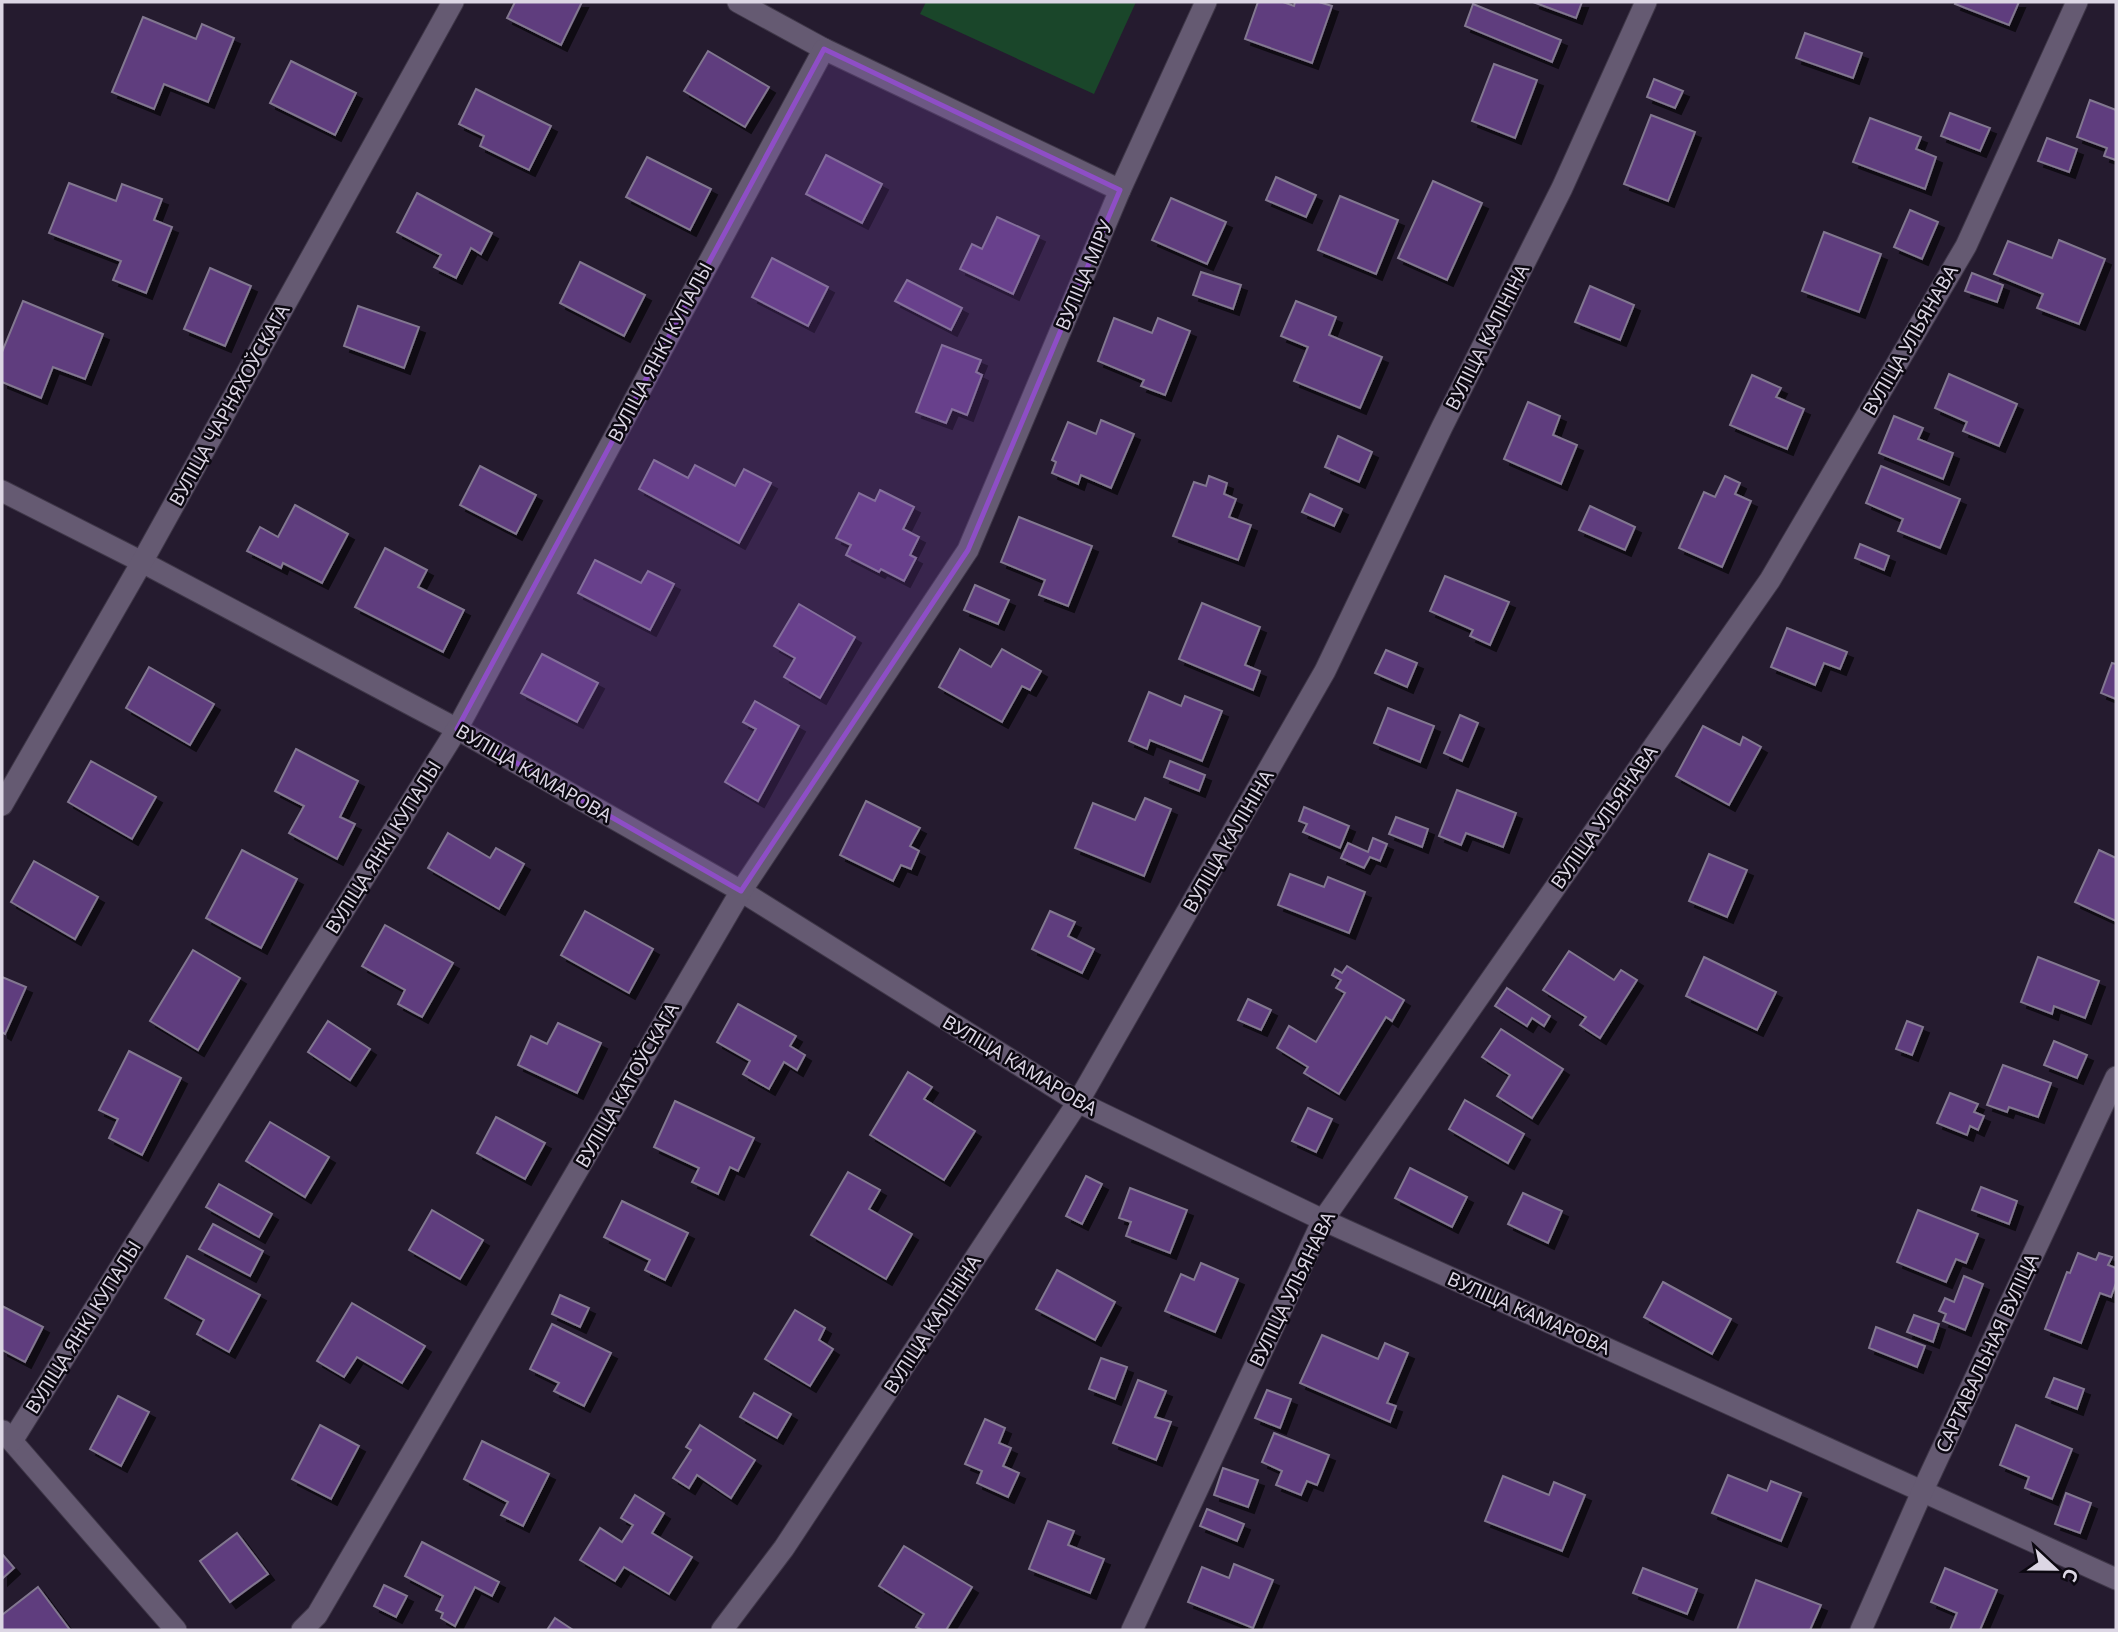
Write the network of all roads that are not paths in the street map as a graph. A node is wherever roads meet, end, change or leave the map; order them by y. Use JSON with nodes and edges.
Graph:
{"nodes":[{"id":1,"x":453,"y":2,"type":"edge"},
{"id":2,"x":738,"y":2,"type":"edge"},
{"id":3,"x":1206,"y":2,"type":"edge"},
{"id":4,"x":1646,"y":2,"type":"edge"},
{"id":5,"x":2077,"y":2,"type":"edge"},
{"id":6,"x":824,"y":49,"type":"junction"},
{"id":7,"x":1120,"y":190,"type":"junction"},
{"id":8,"x":2,"y":491,"type":"edge"},
{"id":9,"x":968,"y":550,"type":"joint"},
{"id":10,"x":142,"y":562,"type":"junction"},
{"id":11,"x":457,"y":729,"type":"junction"},
{"id":12,"x":2,"y":805,"type":"edge"},
{"id":13,"x":741,"y":891,"type":"junction"},
{"id":14,"x":2116,"y":1077,"type":"edge"},
{"id":15,"x":1078,"y":1102,"type":"junction"},
{"id":16,"x":1323,"y":1220,"type":"junction"},
{"id":17,"x":7,"y":1436,"type":"edge"},
{"id":18,"x":1922,"y":1492,"type":"junction"},
{"id":19,"x":2116,"y":1579,"type":"edge"},
{"id":20,"x":176,"y":1630,"type":"edge"},
{"id":21,"x":302,"y":1630,"type":"edge"},
{"id":22,"x":722,"y":1630,"type":"edge"},
{"id":23,"x":1132,"y":1630,"type":"edge"},
{"id":24,"x":1861,"y":1630,"type":"edge"}],
"edges":[{"from":1,"to":10,"type":"street","name":"ВУЛІЦА ЧАРНЯХОЎСКАГА"},
{"from":2,"to":6,"type":"street"},
{"from":3,"to":7,"type":"street","name":"ВУЛІЦА МІРУ"},
{"from":4,"to":15,"type":"street","name":"ВУЛІЦА КАЛІНІНА"},
{"from":5,"to":16,"type":"street","name":"ВУЛІЦА УЛЬЯНАВА"},
{"from":6,"to":7,"type":"street"},
{"from":6,"to":11,"type":"street","name":"ВУЛІЦА ЯНКІ КУПАЛЫ"},
{"from":7,"to":9,"type":"street","name":"ВУЛІЦА МІРУ"},
{"from":8,"to":10,"type":"street","name":"ВУЛІЦА КАМАРОВА"},
{"from":9,"to":13,"type":"street","name":"ВУЛІЦА КАТОЎСКАГА"},
{"from":10,"to":11,"type":"street","name":"ВУЛІЦА КАМАРОВА"},
{"from":10,"to":12,"type":"street","name":"ВУЛІЦА ЧАРНЯХОЎСКАГА"},
{"from":11,"to":13,"type":"street","name":"ВУЛІЦА КАМАРОВА"},
{"from":11,"to":17,"type":"street","name":"ВУЛІЦА ЯНКІ КУПАЛЫ"},
{"from":13,"to":15,"type":"street","name":"ВУЛІЦА КАМАРОВА"},
{"from":13,"to":21,"type":"street","name":"ВУЛІЦА КАТОЎСКАГА"},
{"from":14,"to":18,"type":"street","name":"САРТАВАЛЬНАЯ ВУЛІЦА"},
{"from":15,"to":16,"type":"street","name":"ВУЛІЦА КАМАРОВА"},
{"from":15,"to":22,"type":"street","name":"ВУЛІЦА КАЛІНІНА"},
{"from":16,"to":18,"type":"street","name":"ВУЛІЦА КАМАРОВА"},
{"from":16,"to":23,"type":"street","name":"ВУЛІЦА УЛЬЯНАВА"},
{"from":17,"to":20,"type":"street"},
{"from":18,"to":19,"type":"street","name":"ВУЛІЦА КАМАРОВА"},
{"from":18,"to":24,"type":"street","name":"САРТАВАЛЬНАЯ ВУЛІЦА"}]}
